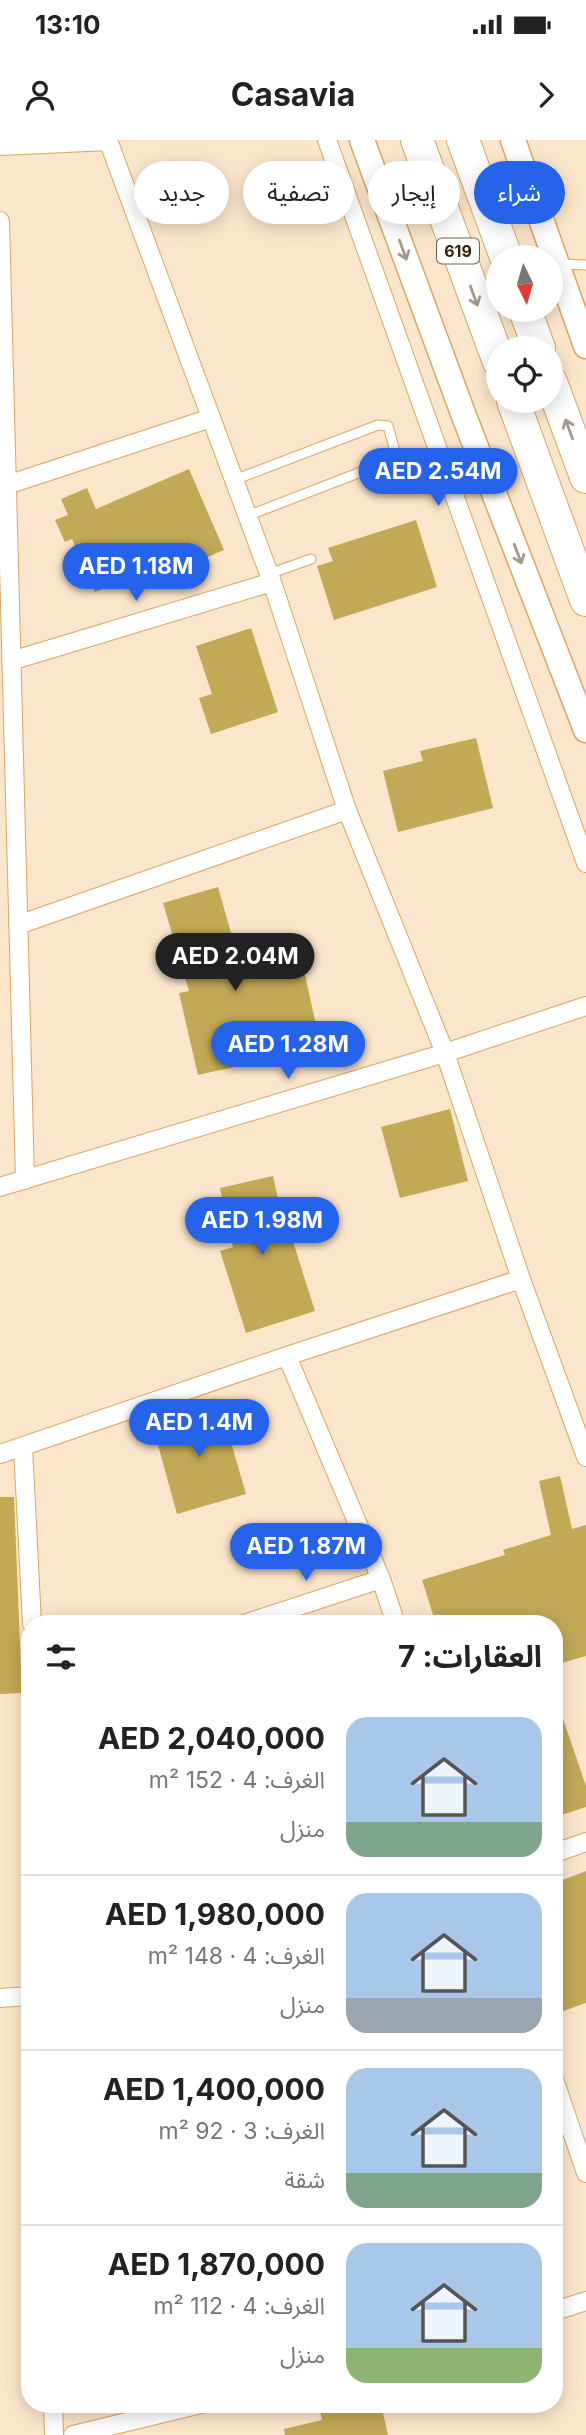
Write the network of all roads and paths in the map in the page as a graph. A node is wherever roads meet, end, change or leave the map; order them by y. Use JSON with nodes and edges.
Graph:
{"nodes":[{"id":1,"x":327,"y":140,"type":"edge"},
{"id":2,"x":362,"y":140,"type":"edge"},
{"id":3,"x":417,"y":140,"type":"edge"},
{"id":4,"x":463,"y":140,"type":"edge"},
{"id":5,"x":513,"y":140,"type":"edge"},
{"id":6,"x":109,"y":141,"type":"edge"},
{"id":7,"x":0,"y":146,"type":"edge"},
{"id":8,"x":0,"y":221,"type":"edge"},
{"id":9,"x":502,"y":245,"type":"edge"},
{"id":10,"x":549,"y":245,"type":"edge"},
{"id":11,"x":564,"y":264,"type":"edge"},
{"id":12,"x":586,"y":265,"type":"edge"},
{"id":13,"x":564,"y":286,"type":"edge"},
{"id":14,"x":489,"y":336,"type":"edge"},
{"id":15,"x":586,"y":346,"type":"edge"},
{"id":16,"x":517,"y":413,"type":"edge"},
{"id":17,"x":562,"y":413,"type":"edge"},
{"id":18,"x":211,"y":418,"type":"junction"},
{"id":19,"x":586,"y":477,"type":"edge"},
{"id":20,"x":234,"y":480,"type":"junction"},
{"id":21,"x":7,"y":485,"type":"junction"},
{"id":22,"x":247,"y":516,"type":"junction"},
{"id":23,"x":311,"y":559,"type":"dead end"},
{"id":24,"x":270,"y":578,"type":"junction"},
{"id":25,"x":586,"y":600,"type":"edge"},
{"id":26,"x":5,"y":640,"type":"edge"},
{"id":27,"x":11,"y":661,"type":"junction"},
{"id":28,"x":586,"y":730,"type":"edge"},
{"id":29,"x":347,"y":810,"type":"junction"},
{"id":30,"x":586,"y":863,"type":"edge"},
{"id":31,"x":18,"y":925,"type":"junction"},
{"id":32,"x":586,"y":1006,"type":"edge"},
{"id":33,"x":445,"y":1053,"type":"junction"},
{"id":34,"x":25,"y":1180,"type":"junction"},
{"id":35,"x":0,"y":1187,"type":"edge"},
{"id":36,"x":521,"y":1279,"type":"junction"},
{"id":37,"x":287,"y":1356,"type":"junction"},
{"id":38,"x":23,"y":1447,"type":"junction"},
{"id":39,"x":0,"y":1454,"type":"edge"},
{"id":40,"x":586,"y":1457,"type":"edge"},
{"id":41,"x":381,"y":1579,"type":"junction"},
{"id":42,"x":32,"y":1615,"type":"edge"},
{"id":43,"x":271,"y":1615,"type":"edge"},
{"id":44,"x":393,"y":1615,"type":"edge"},
{"id":45,"x":586,"y":1842,"type":"edge"},
{"id":46,"x":563,"y":1850,"type":"edge"},
{"id":47,"x":21,"y":1997,"type":"edge"},
{"id":48,"x":0,"y":1998,"type":"edge"},
{"id":49,"x":563,"y":2105,"type":"edge"},
{"id":50,"x":586,"y":2173,"type":"edge"},
{"id":51,"x":586,"y":2301,"type":"edge"},
{"id":52,"x":563,"y":2308,"type":"edge"},
{"id":53,"x":53,"y":2413,"type":"edge"},
{"id":54,"x":164,"y":2413,"type":"edge"},
{"id":55,"x":54,"y":2435,"type":"edge"},
{"id":56,"x":73,"y":2435,"type":"edge"}],
"edges":[{"from":1,"to":30,"type":"street"},
{"from":2,"to":28,"type":"main road","one_way":true},
{"from":3,"to":14,"type":"highway","number":"619","one_way":true},
{"from":4,"to":9,"type":"highway","number":"619"},
{"from":5,"to":10,"type":"main road"},
{"from":6,"to":7,"type":"street"},
{"from":6,"to":18,"type":"street"},
{"from":8,"to":21,"type":"street"},
{"from":11,"to":12,"type":"lane"},
{"from":13,"to":15,"type":"main road"},
{"from":16,"to":25,"type":"highway"},
{"from":19,"to":17,"type":"highway","one_way":true},
{"from":18,"to":20,"type":"street"},
{"from":18,"to":21,"type":"street"},
{"from":20,"to":22,"type":"street"},
{"from":20,"to":22,"type":"lane"},
{"from":21,"to":26,"type":"street"},
{"from":22,"to":24,"type":"street"},
{"from":23,"to":24,"type":"lane"},
{"from":24,"to":27,"type":"street"},
{"from":24,"to":29,"type":"street"},
{"from":26,"to":27,"type":"street"},
{"from":27,"to":31,"type":"street"},
{"from":29,"to":31,"type":"street"},
{"from":29,"to":33,"type":"street"},
{"from":31,"to":34,"type":"street"},
{"from":32,"to":33,"type":"street"},
{"from":33,"to":34,"type":"street"},
{"from":33,"to":36,"type":"street"},
{"from":34,"to":35,"type":"street"},
{"from":36,"to":37,"type":"street"},
{"from":36,"to":40,"type":"street"},
{"from":37,"to":38,"type":"street"},
{"from":37,"to":41,"type":"street"},
{"from":38,"to":39,"type":"street"},
{"from":38,"to":42,"type":"street"},
{"from":41,"to":43,"type":"street"},
{"from":41,"to":44,"type":"street"},
{"from":45,"to":46,"type":"street"},
{"from":47,"to":48,"type":"street"},
{"from":49,"to":50,"type":"street"},
{"from":51,"to":52,"type":"street"},
{"from":53,"to":55,"type":"street"},
{"from":54,"to":56,"type":"street"}]}
